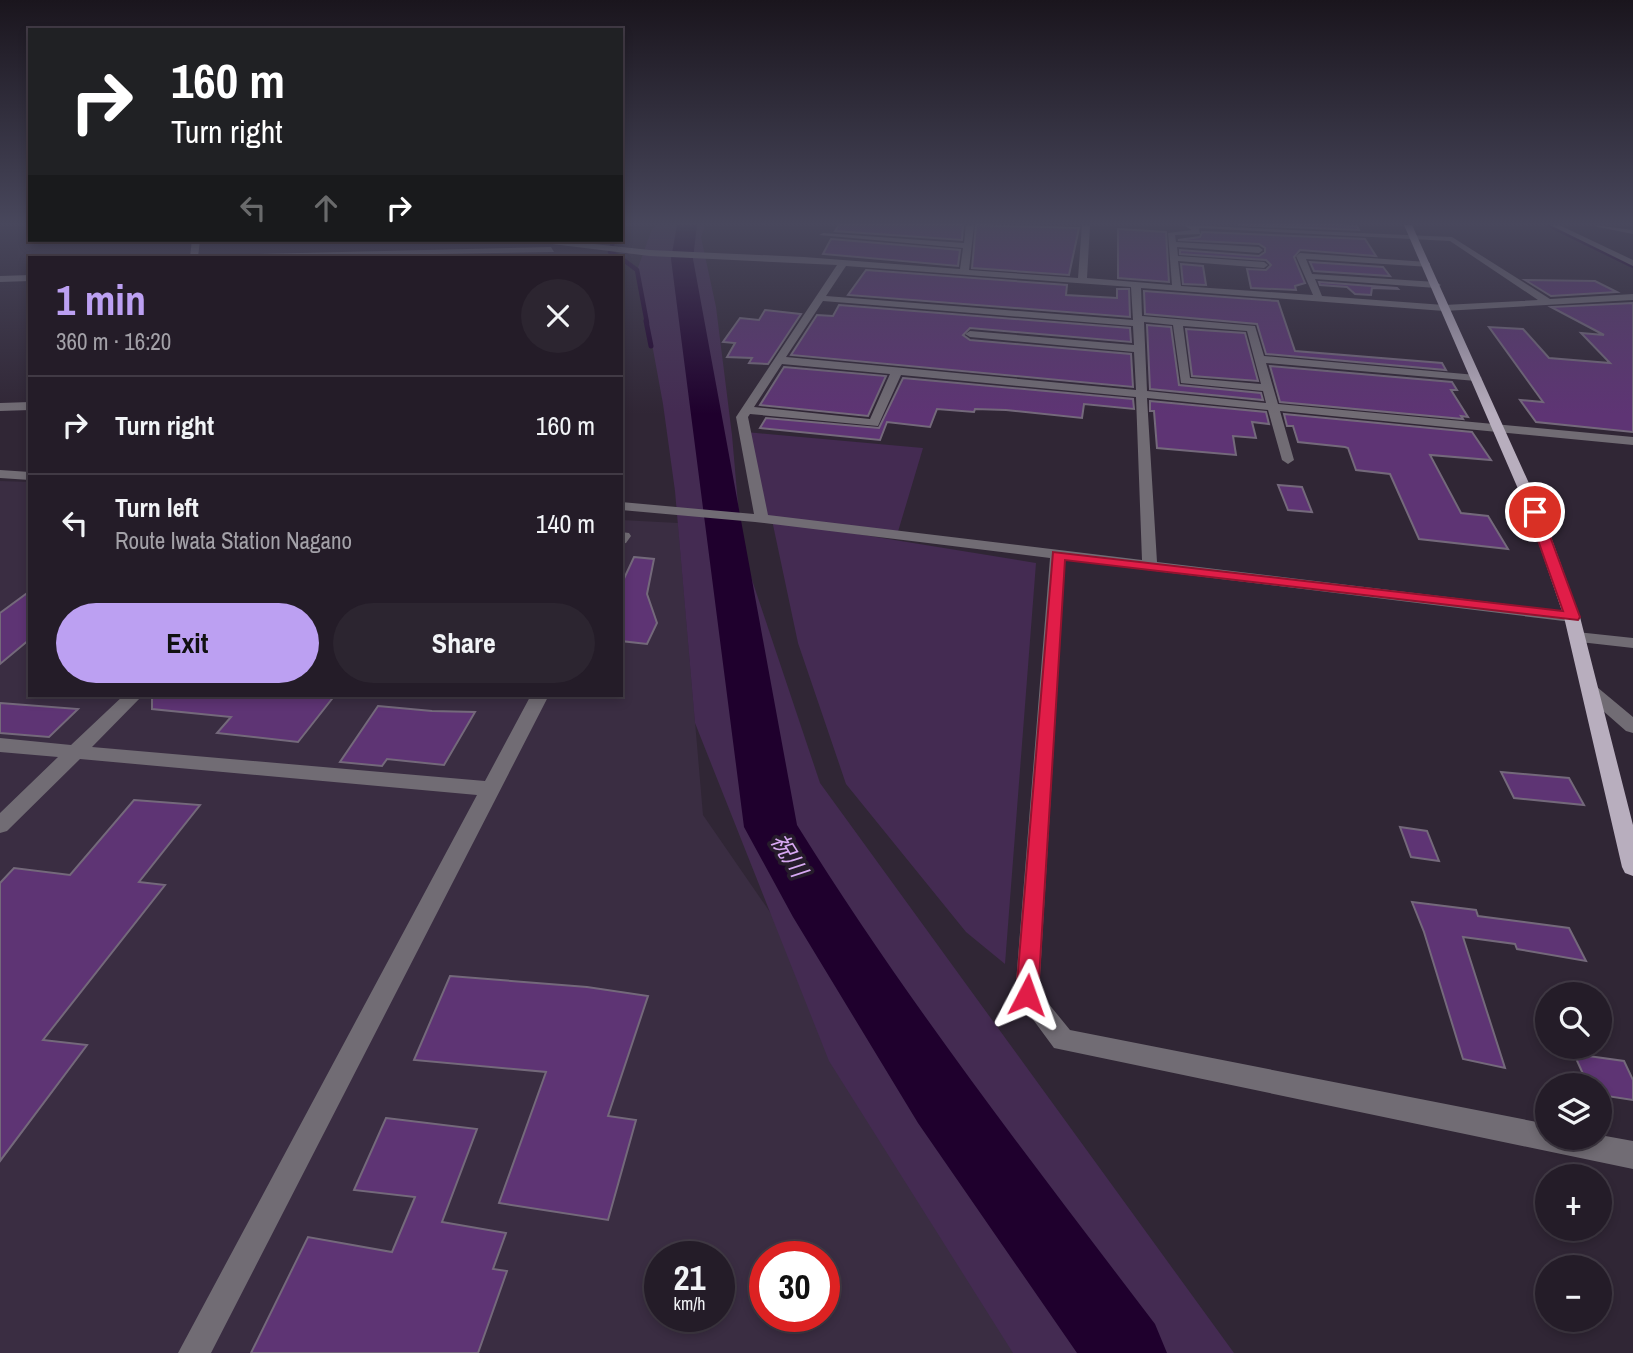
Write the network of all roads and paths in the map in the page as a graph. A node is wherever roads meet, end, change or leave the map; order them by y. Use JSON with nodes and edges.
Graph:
{"nodes":[{"id":1,"x":826,"y":288,"type":"edge"},
{"id":2,"x":1136,"y":288,"type":"edge"},
{"id":3,"x":1179,"y":288,"type":"edge"},
{"id":4,"x":1314,"y":288,"type":"edge"},
{"id":5,"x":1437,"y":288,"type":"edge"},
{"id":6,"x":1527,"y":288,"type":"edge"},
{"id":7,"x":1633,"y":297,"type":"edge"},
{"id":8,"x":820,"y":298,"type":"junction"},
{"id":9,"x":1319,"y":299,"type":"junction"},
{"id":10,"x":1550,"y":303,"type":"junction"},
{"id":11,"x":1444,"y":308,"type":"junction"},
{"id":12,"x":1139,"y":321,"type":"junction"},
{"id":13,"x":1178,"y":322,"type":"junction"},
{"id":14,"x":970,"y":334,"type":"dead end"},
{"id":15,"x":1140,"y":349,"type":"junction"},
{"id":16,"x":1259,"y":359,"type":"junction"},
{"id":17,"x":779,"y":360,"type":"junction"},
{"id":18,"x":897,"y":371,"type":"junction"},
{"id":19,"x":1476,"y":379,"type":"junction"},
{"id":20,"x":1268,"y":388,"type":"junction"},
{"id":21,"x":1142,"y":394,"type":"junction"},
{"id":22,"x":28,"y":405,"type":"edge"},
{"id":23,"x":0,"y":407,"type":"edge"},
{"id":24,"x":1274,"y":407,"type":"junction"},
{"id":25,"x":747,"y":410,"type":"junction"},
{"id":26,"x":1498,"y":428,"type":"junction"},
{"id":27,"x":1633,"y":441,"type":"edge"},
{"id":28,"x":1288,"y":460,"type":"dead end"},
{"id":29,"x":0,"y":474,"type":"edge"},
{"id":30,"x":28,"y":476,"type":"edge"},
{"id":31,"x":623,"y":506,"type":"edge"},
{"id":32,"x":759,"y":518,"type":"junction"},
{"id":33,"x":1058,"y":555,"type":"junction"},
{"id":34,"x":1150,"y":566,"type":"junction"},
{"id":35,"x":1572,"y":617,"type":"junction"},
{"id":36,"x":1577,"y":637,"type":"junction"},
{"id":37,"x":1633,"y":643,"type":"edge"},
{"id":38,"x":1591,"y":691,"type":"junction"},
{"id":39,"x":132,"y":697,"type":"edge"},
{"id":40,"x":539,"y":697,"type":"edge"},
{"id":41,"x":1633,"y":727,"type":"edge"},
{"id":42,"x":0,"y":745,"type":"edge"},
{"id":43,"x":75,"y":751,"type":"junction"},
{"id":44,"x":490,"y":789,"type":"junction"},
{"id":45,"x":1628,"y":821,"type":"edge"},
{"id":46,"x":0,"y":825,"type":"edge"},
{"id":47,"x":1633,"y":867,"type":"edge"},
{"id":48,"x":1633,"y":1155,"type":"edge"},
{"id":49,"x":194,"y":1353,"type":"edge"}],
"edges":[{"from":1,"to":8,"type":"street"},
{"from":2,"to":12,"type":"street"},
{"from":3,"to":9,"type":"street"},
{"from":4,"to":9,"type":"street"},
{"from":5,"to":11,"type":"main road"},
{"from":6,"to":10,"type":"street"},
{"from":7,"to":10,"type":"street"},
{"from":8,"to":12,"type":"street"},
{"from":8,"to":17,"type":"street"},
{"from":9,"to":11,"type":"street"},
{"from":10,"to":11,"type":"street"},
{"from":11,"to":19,"type":"main road"},
{"from":12,"to":13,"type":"street"},
{"from":12,"to":15,"type":"street"},
{"from":13,"to":16,"type":"street"},
{"from":13,"to":20,"type":"street"},
{"from":14,"to":15,"type":"street"},
{"from":15,"to":21,"type":"street"},
{"from":16,"to":19,"type":"street"},
{"from":16,"to":20,"type":"street"},
{"from":17,"to":18,"type":"street"},
{"from":17,"to":25,"type":"street"},
{"from":18,"to":21,"type":"street"},
{"from":18,"to":25,"type":"street"},
{"from":19,"to":26,"type":"main road"},
{"from":20,"to":24,"type":"street"},
{"from":21,"to":24,"type":"street"},
{"from":21,"to":34,"type":"street"},
{"from":22,"to":23,"type":"street"},
{"from":24,"to":26,"type":"street"},
{"from":24,"to":28,"type":"street"},
{"from":25,"to":32,"type":"street"},
{"from":26,"to":27,"type":"street"},
{"from":26,"to":35,"type":"main road"},
{"from":29,"to":30,"type":"street"},
{"from":31,"to":32,"type":"street"},
{"from":32,"to":33,"type":"street"},
{"from":33,"to":34,"type":"street"},
{"from":33,"to":48,"type":"street"},
{"from":34,"to":35,"type":"street"},
{"from":35,"to":36,"type":"main road"},
{"from":36,"to":37,"type":"street"},
{"from":36,"to":38,"type":"main road"},
{"from":38,"to":41,"type":"street"},
{"from":38,"to":45,"type":"main road"},
{"from":39,"to":43,"type":"street"},
{"from":40,"to":44,"type":"street"},
{"from":42,"to":43,"type":"street"},
{"from":43,"to":44,"type":"street"},
{"from":43,"to":46,"type":"street"},
{"from":44,"to":49,"type":"street"},
{"from":45,"to":47,"type":"main road"}]}
